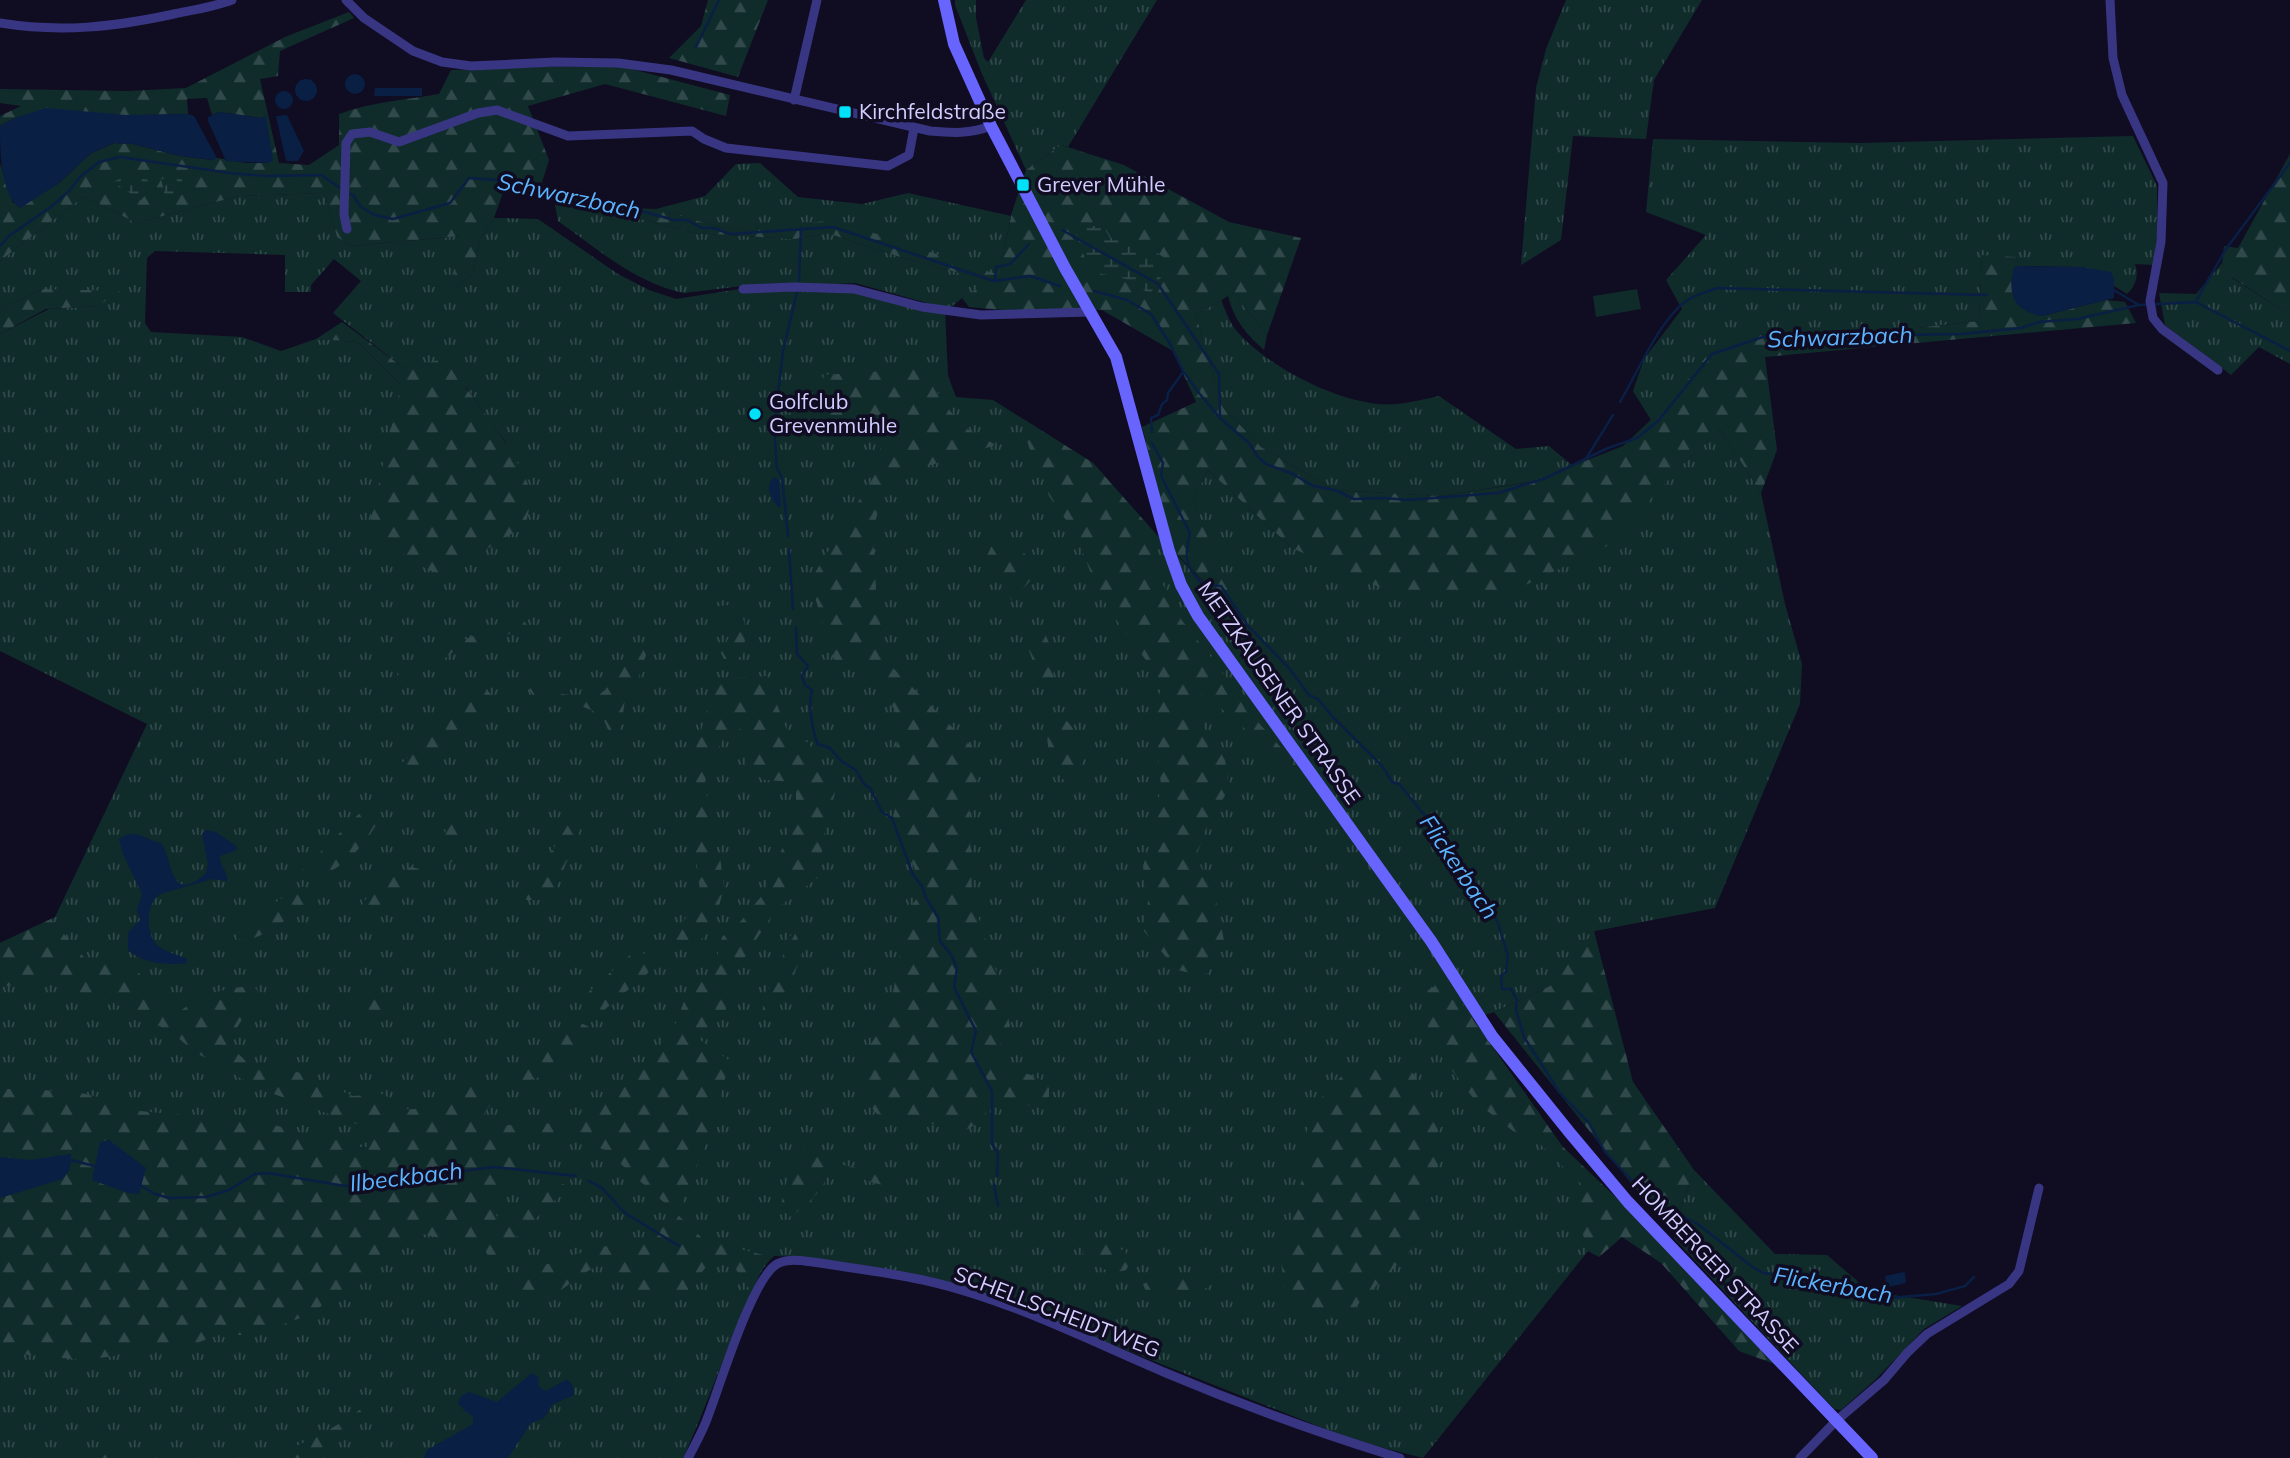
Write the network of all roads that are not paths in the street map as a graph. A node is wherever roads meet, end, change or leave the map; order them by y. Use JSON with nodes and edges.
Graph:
{"nodes":[{"id":1,"x":232,"y":0,"type":"edge"},
{"id":2,"x":346,"y":0,"type":"edge"},
{"id":3,"x":817,"y":0,"type":"edge"},
{"id":4,"x":944,"y":0,"type":"edge"},
{"id":5,"x":2110,"y":0,"type":"edge"},
{"id":6,"x":0,"y":23,"type":"edge"},
{"id":7,"x":794,"y":100,"type":"junction"},
{"id":8,"x":991,"y":126,"type":"junction"},
{"id":9,"x":915,"y":128,"type":"junction"},
{"id":10,"x":347,"y":229,"type":"dead end"},
{"id":11,"x":743,"y":289,"type":"dead end"},
{"id":12,"x":1091,"y":312,"type":"junction"},
{"id":13,"x":2218,"y":370,"type":"dead end"},
{"id":14,"x":1570,"y":1133,"type":"joint"},
{"id":15,"x":2039,"y":1188,"type":"dead end"},
{"id":16,"x":1836,"y":1422,"type":"junction"},
{"id":17,"x":688,"y":1458,"type":"edge"},
{"id":18,"x":1400,"y":1458,"type":"edge"},
{"id":19,"x":1800,"y":1458,"type":"edge"},
{"id":20,"x":1872,"y":1458,"type":"edge"}],
"edges":[{"from":1,"to":6,"type":"street"},
{"from":2,"to":7,"type":"street"},
{"from":3,"to":7,"type":"street"},
{"from":4,"to":8,"type":"main road","name":"METZKAUSENER STRASSE"},
{"from":5,"to":13,"type":"street"},
{"from":7,"to":9,"type":"street"},
{"from":8,"to":9,"type":"street"},
{"from":8,"to":12,"type":"main road","name":"METZKAUSENER STRASSE"},
{"from":9,"to":10,"type":"street"},
{"from":11,"to":12,"type":"street"},
{"from":12,"to":14,"type":"main road","name":"METZKAUSENER STRASSE"},
{"from":14,"to":16,"type":"main road","name":"HOMBERGER STRASSE"},
{"from":15,"to":16,"type":"street"},
{"from":16,"to":19,"type":"street"},
{"from":16,"to":20,"type":"main road","name":"HOMBERGER STRASSE"},
{"from":17,"to":18,"type":"street","name":"SCHELLSCHEIDTWEG"}]}
